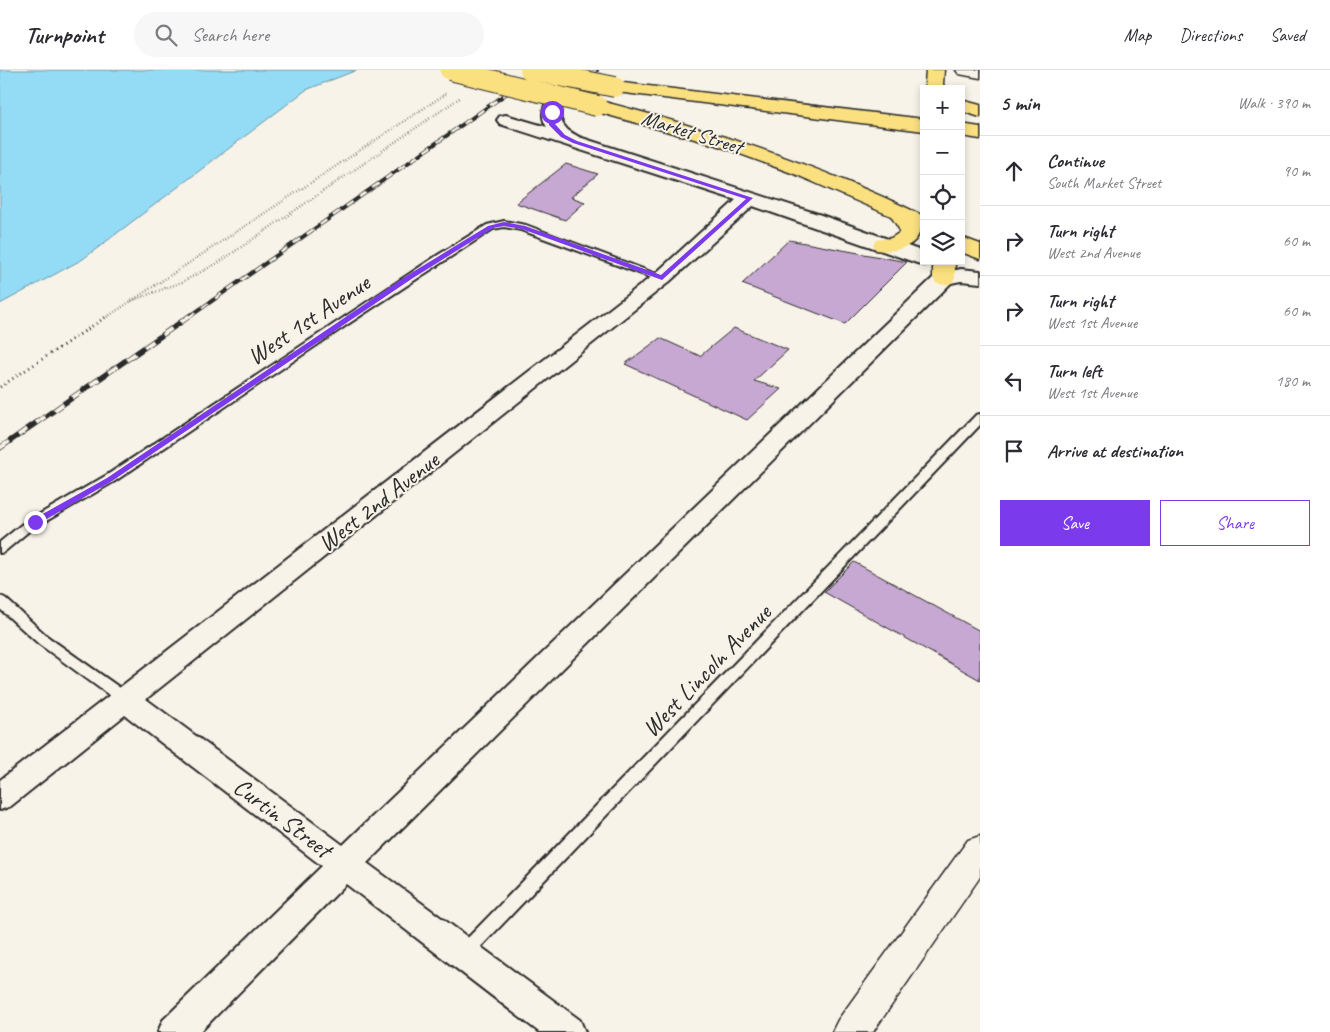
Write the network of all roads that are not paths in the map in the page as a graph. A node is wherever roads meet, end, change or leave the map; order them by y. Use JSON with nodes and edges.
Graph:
{"nodes":[{"id":1,"x":450,"y":70,"type":"edge"},
{"id":2,"x":530,"y":70,"type":"edge"},
{"id":3,"x":588,"y":70,"type":"edge"},
{"id":4,"x":935,"y":70,"type":"edge"},
{"id":5,"x":965,"y":70,"type":"edge"},
{"id":6,"x":980,"y":73,"type":"edge"},
{"id":7,"x":934,"y":85,"type":"edge"},
{"id":8,"x":965,"y":106,"type":"edge"},
{"id":9,"x":980,"y":111,"type":"edge"},
{"id":10,"x":506,"y":120,"type":"dead end"},
{"id":11,"x":920,"y":125,"type":"edge"},
{"id":12,"x":965,"y":131,"type":"edge"},
{"id":13,"x":980,"y":133,"type":"edge"},
{"id":14,"x":575,"y":142,"type":"junction"},
{"id":15,"x":750,"y":198,"type":"junction"},
{"id":16,"x":898,"y":211,"type":"junction"},
{"id":17,"x":920,"y":222,"type":"edge"},
{"id":18,"x":920,"y":230,"type":"edge"},
{"id":19,"x":884,"y":245,"type":"junction"},
{"id":20,"x":965,"y":245,"type":"edge"},
{"id":21,"x":980,"y":253,"type":"edge"},
{"id":22,"x":920,"y":258,"type":"edge"},
{"id":23,"x":939,"y":267,"type":"edge"},
{"id":24,"x":980,"y":277,"type":"edge"},
{"id":25,"x":662,"y":278,"type":"junction"},
{"id":26,"x":980,"y":418,"type":"edge"},
{"id":27,"x":0,"y":549,"type":"edge"},
{"id":28,"x":0,"y":601,"type":"edge"},
{"id":29,"x":125,"y":699,"type":"junction"},
{"id":30,"x":0,"y":797,"type":"edge"},
{"id":31,"x":345,"y":864,"type":"junction"},
{"id":32,"x":975,"y":867,"type":"edge"},
{"id":33,"x":464,"y":953,"type":"junction"},
{"id":34,"x":176,"y":1032,"type":"edge"},
{"id":35,"x":567,"y":1032,"type":"edge"},
{"id":36,"x":852,"y":1032,"type":"edge"}],
"edges":[{"from":1,"to":16,"type":"highway","name":"Market Street","bridge":true},
{"from":2,"to":11,"type":"highway","name":"Market Street","bridge":true},
{"from":3,"to":14,"type":"street"},
{"from":4,"to":7,"type":"highway"},
{"from":5,"to":6,"type":"main road"},
{"from":8,"to":9,"type":"highway"},
{"from":10,"to":14,"type":"street"},
{"from":12,"to":13,"type":"highway"},
{"from":14,"to":15,"type":"street"},
{"from":15,"to":19,"type":"street"},
{"from":15,"to":25,"type":"street","name":"West 2nd Avenue"},
{"from":16,"to":17,"type":"highway","name":"Market Street"},
{"from":16,"to":18,"type":"highway"},
{"from":16,"to":19,"type":"highway"},
{"from":19,"to":22,"type":"street"},
{"from":20,"to":21,"type":"highway"},
{"from":23,"to":24,"type":"street"},
{"from":23,"to":31,"type":"street"},
{"from":25,"to":27,"type":"lane","name":"West 1st Avenue"},
{"from":25,"to":29,"type":"street","name":"West 2nd Avenue"},
{"from":26,"to":33,"type":"lane","name":"West Lincoln Avenue"},
{"from":28,"to":29,"type":"lane","name":"Curtin Street"},
{"from":29,"to":30,"type":"street","name":"West 2nd Avenue"},
{"from":29,"to":31,"type":"street","name":"Curtin Street"},
{"from":31,"to":33,"type":"street","name":"Curtin Street"},
{"from":31,"to":34,"type":"street"},
{"from":32,"to":36,"type":"main road"},
{"from":33,"to":35,"type":"street","name":"Curtin Street"}]}
